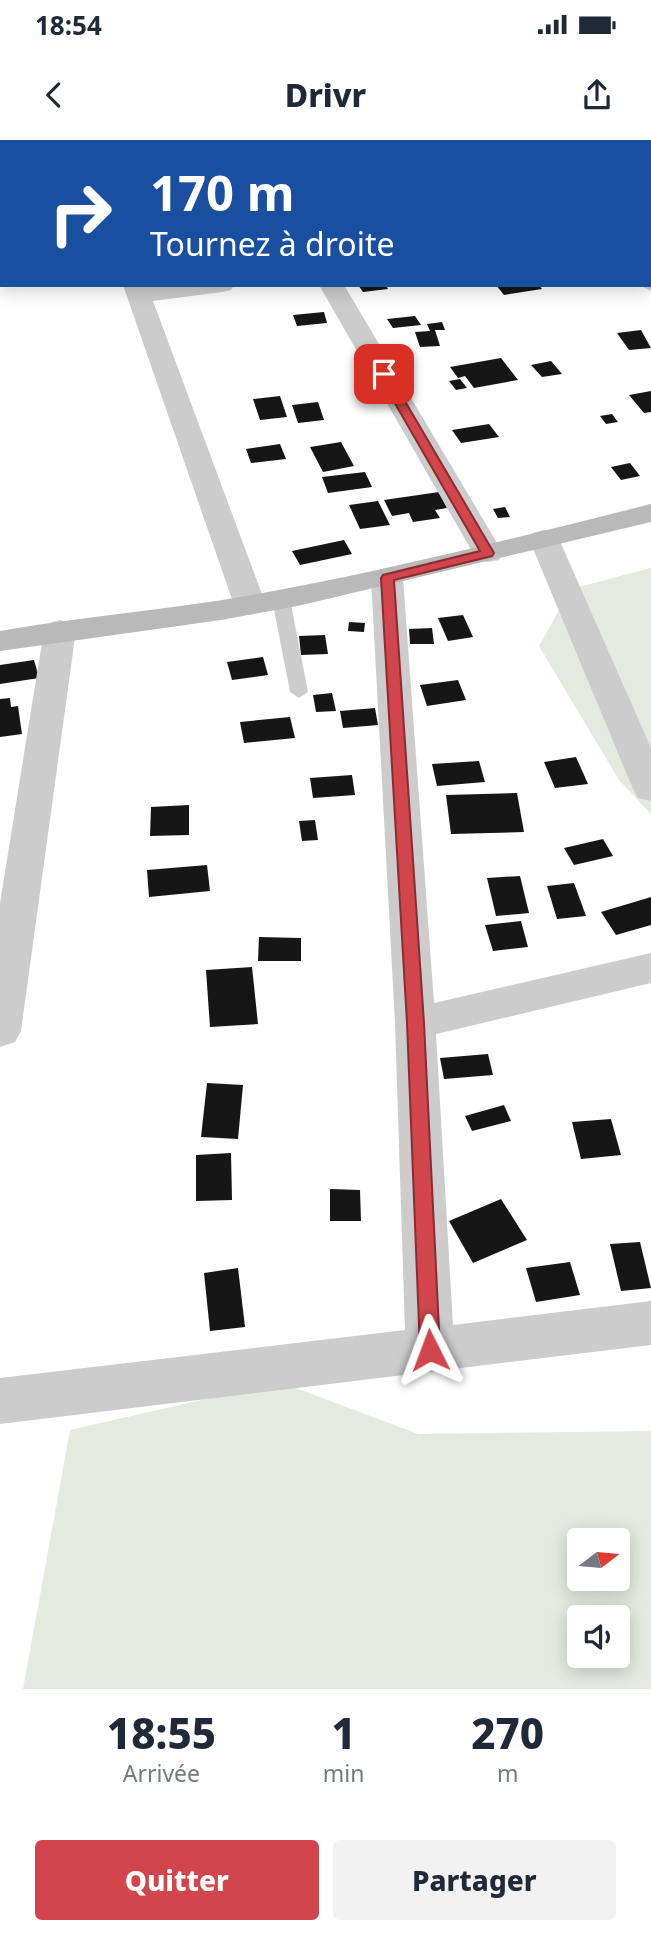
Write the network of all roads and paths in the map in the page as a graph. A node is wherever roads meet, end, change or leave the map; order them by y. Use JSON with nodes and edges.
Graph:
{"nodes":[{"id":1,"x":188,"y":287,"type":"edge"},
{"id":2,"x":332,"y":287,"type":"edge"},
{"id":3,"x":137,"y":290,"type":"edge"},
{"id":4,"x":651,"y":513,"type":"edge"},
{"id":5,"x":544,"y":540,"type":"junction"},
{"id":6,"x":488,"y":553,"type":"junction"},
{"id":7,"x":387,"y":578,"type":"junction"},
{"id":8,"x":281,"y":599,"type":"junction"},
{"id":9,"x":250,"y":605,"type":"junction"},
{"id":10,"x":60,"y":630,"type":"junction"},
{"id":11,"x":0,"y":641,"type":"edge"},
{"id":12,"x":299,"y":692,"type":"dead end"},
{"id":13,"x":651,"y":789,"type":"edge"},
{"id":14,"x":651,"y":968,"type":"edge"},
{"id":15,"x":415,"y":1023,"type":"junction"},
{"id":16,"x":0,"y":1031,"type":"edge"},
{"id":17,"x":651,"y":1323,"type":"edge"},
{"id":18,"x":430,"y":1350,"type":"junction"},
{"id":19,"x":0,"y":1401,"type":"edge"}],
"edges":[{"from":1,"to":3,"type":"street"},
{"from":2,"to":6,"type":"street"},
{"from":3,"to":9,"type":"street"},
{"from":4,"to":5,"type":"street"},
{"from":5,"to":6,"type":"street"},
{"from":5,"to":13,"type":"street"},
{"from":6,"to":7,"type":"street"},
{"from":7,"to":8,"type":"street"},
{"from":7,"to":15,"type":"street"},
{"from":8,"to":9,"type":"street"},
{"from":8,"to":12,"type":"lane"},
{"from":9,"to":10,"type":"street"},
{"from":10,"to":11,"type":"street"},
{"from":10,"to":16,"type":"street"},
{"from":14,"to":15,"type":"street"},
{"from":15,"to":18,"type":"street"},
{"from":17,"to":18,"type":"street"},
{"from":18,"to":19,"type":"street"}]}
